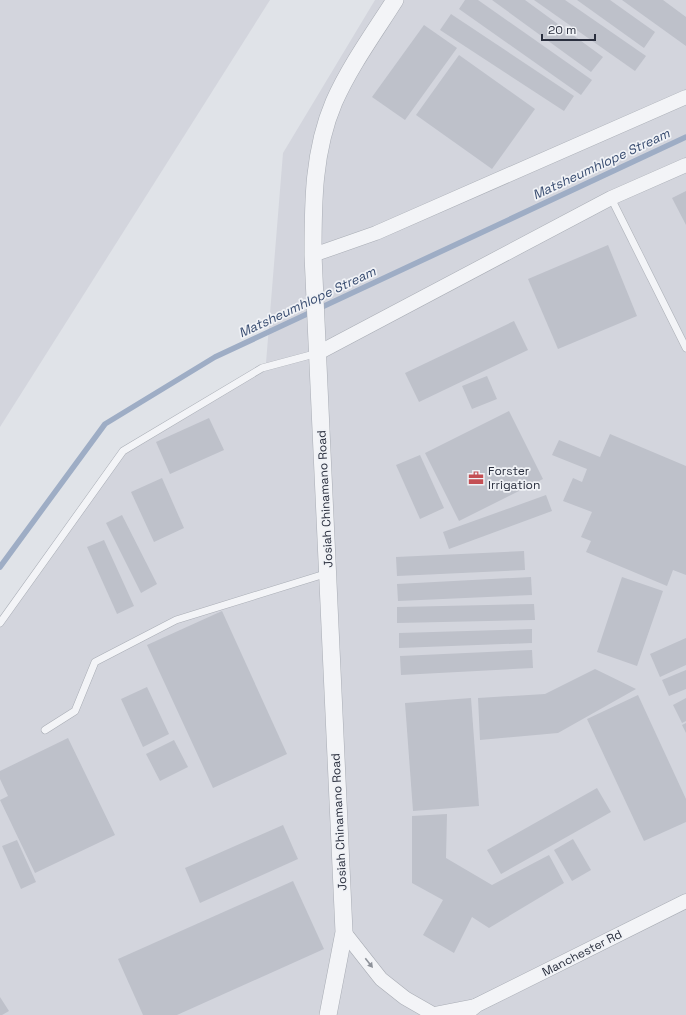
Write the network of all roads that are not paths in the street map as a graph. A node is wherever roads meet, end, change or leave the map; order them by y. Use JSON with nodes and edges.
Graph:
{"nodes":[{"id":1,"x":395,"y":0,"type":"edge"},
{"id":2,"x":686,"y":97,"type":"edge"},
{"id":3,"x":686,"y":165,"type":"edge"},
{"id":4,"x":611,"y":198,"type":"junction"},
{"id":5,"x":313,"y":255,"type":"junction"},
{"id":6,"x":318,"y":348,"type":"junction"},
{"id":7,"x":686,"y":348,"type":"edge"},
{"id":8,"x":328,"y":572,"type":"junction"},
{"id":9,"x":0,"y":623,"type":"edge"},
{"id":10,"x":45,"y":730,"type":"dead end"},
{"id":11,"x":686,"y":901,"type":"edge"},
{"id":12,"x":344,"y":932,"type":"junction"},
{"id":13,"x":477,"y":1005,"type":"junction"},
{"id":14,"x":431,"y":1014,"type":"edge"},
{"id":15,"x":328,"y":1015,"type":"edge"},
{"id":16,"x":464,"y":1015,"type":"edge"}],
"edges":[{"from":1,"to":5,"type":"street","name":"Josiah Chinamano Road"},
{"from":2,"to":5,"type":"street"},
{"from":3,"to":4,"type":"street"},
{"from":4,"to":6,"type":"street"},
{"from":4,"to":7,"type":"lane"},
{"from":5,"to":6,"type":"street","name":"Josiah Chinamano Road"},
{"from":6,"to":8,"type":"street","name":"Josiah Chinamano Road"},
{"from":6,"to":9,"type":"lane"},
{"from":8,"to":10,"type":"lane"},
{"from":8,"to":12,"type":"street","name":"Josiah Chinamano Road"},
{"from":11,"to":13,"type":"street","name":"Manchester Rd"},
{"from":12,"to":14,"type":"street","one_way":true},
{"from":12,"to":15,"type":"street","name":"Josiah Chinamano Road"},
{"from":13,"to":14,"type":"street"},
{"from":13,"to":16,"type":"street"}]}
